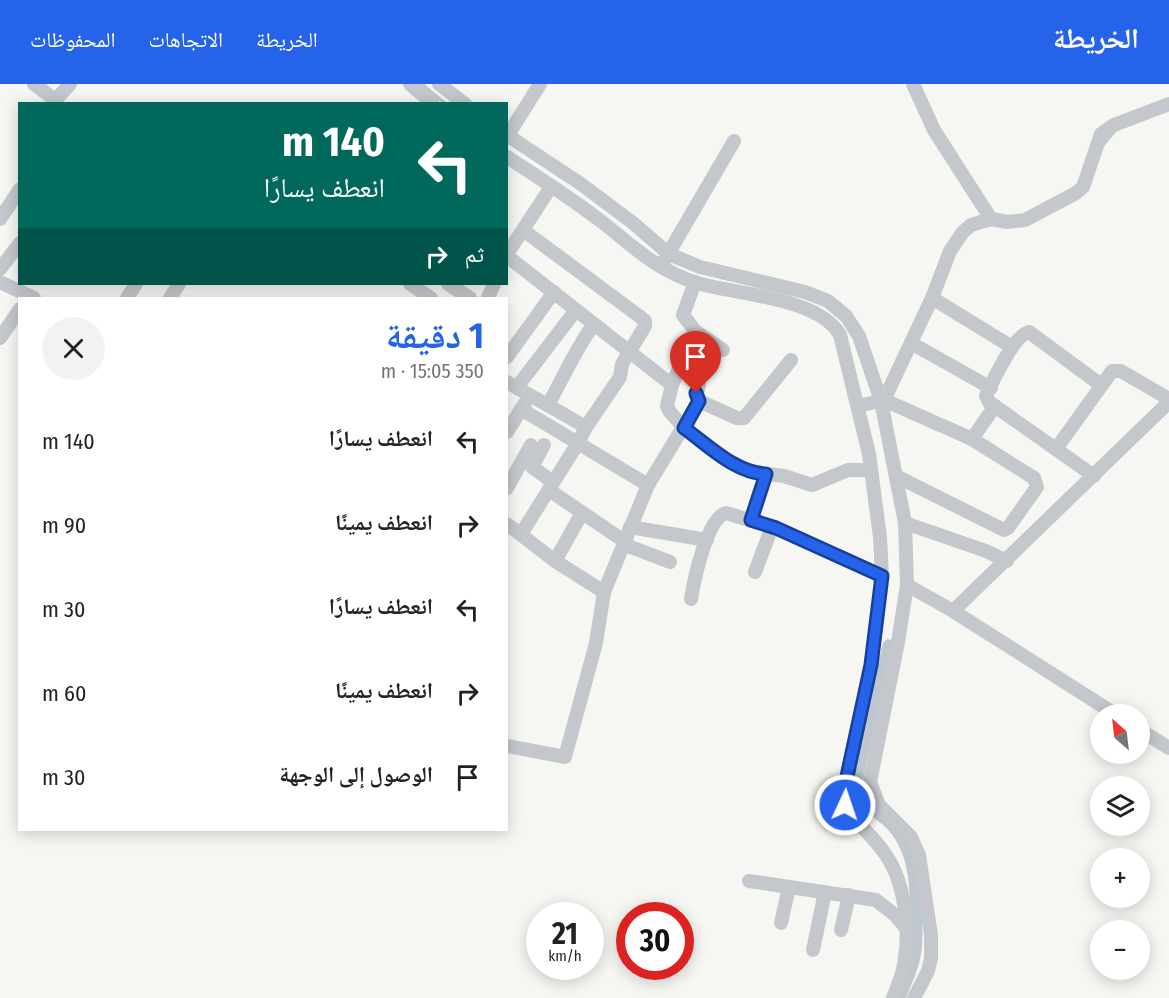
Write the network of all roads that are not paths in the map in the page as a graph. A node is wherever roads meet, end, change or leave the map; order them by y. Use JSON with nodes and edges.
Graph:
{"nodes":[{"id":1,"x":34,"y":84,"type":"edge"},
{"id":2,"x":70,"y":84,"type":"edge"},
{"id":3,"x":410,"y":84,"type":"edge"},
{"id":4,"x":439,"y":84,"type":"edge"},
{"id":5,"x":540,"y":84,"type":"edge"},
{"id":6,"x":913,"y":84,"type":"edge"},
{"id":7,"x":58,"y":101,"type":"edge"},
{"id":8,"x":431,"y":102,"type":"edge"},
{"id":9,"x":462,"y":102,"type":"edge"},
{"id":10,"x":1169,"y":104,"type":"edge"},
{"id":11,"x":508,"y":133,"type":"edge"},
{"id":12,"x":508,"y":136,"type":"edge"},
{"id":13,"x":734,"y":141,"type":"dead end"},
{"id":14,"x":508,"y":158,"type":"edge"},
{"id":15,"x":551,"y":187,"type":"junction"},
{"id":16,"x":18,"y":192,"type":"edge"},
{"id":17,"x":0,"y":219,"type":"edge"},
{"id":18,"x":991,"y":219,"type":"junction"},
{"id":19,"x":523,"y":230,"type":"junction"},
{"id":20,"x":18,"y":246,"type":"edge"},
{"id":21,"x":508,"y":253,"type":"edge"},
{"id":22,"x":669,"y":254,"type":"junction"},
{"id":23,"x":508,"y":256,"type":"edge"},
{"id":24,"x":660,"y":267,"type":"junction"},
{"id":25,"x":0,"y":269,"type":"edge"},
{"id":26,"x":0,"y":282,"type":"edge"},
{"id":27,"x":695,"y":282,"type":"junction"},
{"id":28,"x":412,"y":285,"type":"edge"},
{"id":29,"x":450,"y":285,"type":"edge"},
{"id":30,"x":554,"y":292,"type":"junction"},
{"id":31,"x":28,"y":297,"type":"edge"},
{"id":32,"x":430,"y":297,"type":"edge"},
{"id":33,"x":468,"y":297,"type":"edge"},
{"id":34,"x":932,"y":298,"type":"junction"},
{"id":35,"x":576,"y":310,"type":"junction"},
{"id":36,"x":18,"y":312,"type":"edge"},
{"id":37,"x":594,"y":324,"type":"junction"},
{"id":38,"x":695,"y":331,"type":"junction"},
{"id":39,"x":0,"y":338,"type":"edge"},
{"id":40,"x":911,"y":343,"type":"junction"},
{"id":41,"x":1012,"y":348,"type":"junction"},
{"id":42,"x":723,"y":350,"type":"dead end"},
{"id":43,"x":630,"y":352,"type":"junction"},
{"id":44,"x":508,"y":356,"type":"edge"},
{"id":45,"x":791,"y":360,"type":"dead end"},
{"id":46,"x":512,"y":385,"type":"edge"},
{"id":47,"x":672,"y":385,"type":"junction"},
{"id":48,"x":699,"y":385,"type":"dead end"},
{"id":49,"x":1101,"y":385,"type":"junction"},
{"id":50,"x":991,"y":388,"type":"junction"},
{"id":51,"x":530,"y":395,"type":"junction"},
{"id":52,"x":883,"y":400,"type":"junction"},
{"id":53,"x":699,"y":401,"type":"junction"},
{"id":54,"x":1169,"y":401,"type":"edge"},
{"id":55,"x":548,"y":405,"type":"junction"},
{"id":56,"x":858,"y":406,"type":"junction"},
{"id":57,"x":995,"y":406,"type":"junction"},
{"id":58,"x":521,"y":409,"type":"junction"},
{"id":59,"x":586,"y":428,"type":"junction"},
{"id":60,"x":684,"y":428,"type":"junction"},
{"id":61,"x":508,"y":430,"type":"edge"},
{"id":62,"x":972,"y":439,"type":"junction"},
{"id":63,"x":578,"y":444,"type":"junction"},
{"id":64,"x":1056,"y":449,"type":"junction"},
{"id":65,"x":871,"y":470,"type":"junction"},
{"id":66,"x":766,"y":474,"type":"junction"},
{"id":67,"x":896,"y":476,"type":"junction"},
{"id":68,"x":1094,"y":476,"type":"junction"},
{"id":69,"x":648,"y":485,"type":"junction"},
{"id":70,"x":551,"y":486,"type":"junction"},
{"id":71,"x":508,"y":487,"type":"edge"},
{"id":72,"x":582,"y":513,"type":"junction"},
{"id":73,"x":751,"y":520,"type":"junction"},
{"id":74,"x":904,"y":523,"type":"junction"},
{"id":75,"x":508,"y":525,"type":"edge"},
{"id":76,"x":630,"y":527,"type":"junction"},
{"id":77,"x":772,"y":527,"type":"junction"},
{"id":78,"x":521,"y":534,"type":"junction"},
{"id":79,"x":707,"y":540,"type":"junction"},
{"id":80,"x":623,"y":542,"type":"junction"},
{"id":81,"x":555,"y":561,"type":"junction"},
{"id":82,"x":1006,"y":561,"type":"junction"},
{"id":83,"x":670,"y":562,"type":"dead end"},
{"id":84,"x":754,"y":572,"type":"dead end"},
{"id":85,"x":882,"y":576,"type":"junction"},
{"id":86,"x":907,"y":585,"type":"junction"},
{"id":87,"x":604,"y":592,"type":"junction"},
{"id":88,"x":691,"y":599,"type":"dead end"},
{"id":89,"x":953,"y":611,"type":"junction"},
{"id":90,"x":875,"y":637,"type":"junction"},
{"id":91,"x":898,"y":642,"type":"junction"},
{"id":92,"x":1099,"y":704,"type":"edge"},
{"id":93,"x":1150,"y":736,"type":"edge"},
{"id":94,"x":508,"y":746,"type":"edge"},
{"id":95,"x":1169,"y":748,"type":"edge"},
{"id":96,"x":749,"y":881,"type":"dead end"},
{"id":97,"x":789,"y":887,"type":"junction"},
{"id":98,"x":825,"y":892,"type":"junction"},
{"id":99,"x":849,"y":895,"type":"junction"},
{"id":100,"x":781,"y":923,"type":"dead end"},
{"id":101,"x":906,"y":928,"type":"junction"},
{"id":102,"x":841,"y":930,"type":"dead end"},
{"id":103,"x":813,"y":950,"type":"dead end"},
{"id":104,"x":893,"y":998,"type":"edge"},
{"id":105,"x":914,"y":998,"type":"edge"}],
"edges":[{"from":1,"to":7,"type":"street"},
{"from":2,"to":7,"type":"street"},
{"from":3,"to":8,"type":"street"},
{"from":4,"to":9,"type":"street"},
{"from":5,"to":11,"type":"street"},
{"from":6,"to":18,"type":"street"},
{"from":10,"to":18,"type":"street"},
{"from":12,"to":22,"type":"street"},
{"from":13,"to":22,"type":"street"},
{"from":14,"to":15,"type":"street"},
{"from":15,"to":19,"type":"street"},
{"from":15,"to":24,"type":"street"},
{"from":16,"to":17,"type":"street"},
{"from":18,"to":34,"type":"street"},
{"from":19,"to":21,"type":"street"},
{"from":19,"to":43,"type":"street"},
{"from":20,"to":25,"type":"street"},
{"from":22,"to":24,"type":"street"},
{"from":22,"to":52,"type":"street"},
{"from":23,"to":30,"type":"street"},
{"from":24,"to":27,"type":"street"},
{"from":26,"to":31,"type":"street"},
{"from":27,"to":38,"type":"street"},
{"from":27,"to":56,"type":"street"},
{"from":28,"to":32,"type":"street"},
{"from":29,"to":33,"type":"street"},
{"from":30,"to":35,"type":"street"},
{"from":30,"to":44,"type":"street"},
{"from":34,"to":40,"type":"street"},
{"from":34,"to":41,"type":"street"},
{"from":35,"to":37,"type":"street"},
{"from":35,"to":46,"type":"street"},
{"from":36,"to":39,"type":"street"},
{"from":37,"to":43,"type":"street"},
{"from":37,"to":55,"type":"street"},
{"from":38,"to":42,"type":"street"},
{"from":38,"to":47,"type":"street"},
{"from":40,"to":50,"type":"street"},
{"from":40,"to":52,"type":"street"},
{"from":41,"to":49,"type":"street"},
{"from":41,"to":50,"type":"street"},
{"from":43,"to":47,"type":"street"},
{"from":43,"to":59,"type":"street"},
{"from":45,"to":53,"type":"street"},
{"from":46,"to":51,"type":"street"},
{"from":47,"to":60,"type":"street"},
{"from":48,"to":53,"type":"street"},
{"from":49,"to":54,"type":"street"},
{"from":49,"to":64,"type":"street"},
{"from":50,"to":57,"type":"street"},
{"from":51,"to":55,"type":"street"},
{"from":51,"to":58,"type":"street"},
{"from":52,"to":56,"type":"street"},
{"from":52,"to":62,"type":"street"},
{"from":52,"to":67,"type":"street"},
{"from":53,"to":60,"type":"street"},
{"from":54,"to":68,"type":"street"},
{"from":55,"to":59,"type":"street"},
{"from":56,"to":65,"type":"street"},
{"from":57,"to":62,"type":"street"},
{"from":57,"to":64,"type":"street"},
{"from":58,"to":61,"type":"street"},
{"from":58,"to":63,"type":"street"},
{"from":59,"to":63,"type":"street"},
{"from":60,"to":66,"type":"street"},
{"from":60,"to":69,"type":"street"},
{"from":62,"to":67,"type":"street"},
{"from":63,"to":69,"type":"street"},
{"from":63,"to":70,"type":"street"},
{"from":64,"to":68,"type":"street"},
{"from":65,"to":66,"type":"street"},
{"from":65,"to":85,"type":"street"},
{"from":66,"to":73,"type":"street"},
{"from":67,"to":74,"type":"street"},
{"from":68,"to":82,"type":"street"},
{"from":69,"to":76,"type":"street"},
{"from":70,"to":71,"type":"street"},
{"from":70,"to":72,"type":"street"},
{"from":70,"to":78,"type":"street"},
{"from":72,"to":80,"type":"street"},
{"from":72,"to":81,"type":"street"},
{"from":73,"to":77,"type":"street"},
{"from":73,"to":79,"type":"street"},
{"from":74,"to":82,"type":"street"},
{"from":74,"to":86,"type":"street"},
{"from":75,"to":78,"type":"street"},
{"from":76,"to":79,"type":"street"},
{"from":76,"to":80,"type":"street"},
{"from":77,"to":84,"type":"street"},
{"from":77,"to":85,"type":"street"},
{"from":78,"to":81,"type":"street"},
{"from":79,"to":88,"type":"street"},
{"from":80,"to":83,"type":"street"},
{"from":80,"to":87,"type":"street"},
{"from":81,"to":87,"type":"street"},
{"from":82,"to":89,"type":"street"},
{"from":85,"to":90,"type":"street"},
{"from":86,"to":89,"type":"street"},
{"from":86,"to":91,"type":"street"},
{"from":87,"to":94,"type":"street"},
{"from":89,"to":92,"type":"street"},
{"from":90,"to":91,"type":"street"},
{"from":90,"to":101,"type":"street"},
{"from":91,"to":105,"type":"street"},
{"from":93,"to":95,"type":"street"},
{"from":96,"to":97,"type":"street"},
{"from":97,"to":98,"type":"street"},
{"from":97,"to":100,"type":"street"},
{"from":98,"to":99,"type":"street"},
{"from":98,"to":103,"type":"street"},
{"from":99,"to":101,"type":"street"},
{"from":99,"to":102,"type":"street"},
{"from":101,"to":104,"type":"street"}]}
